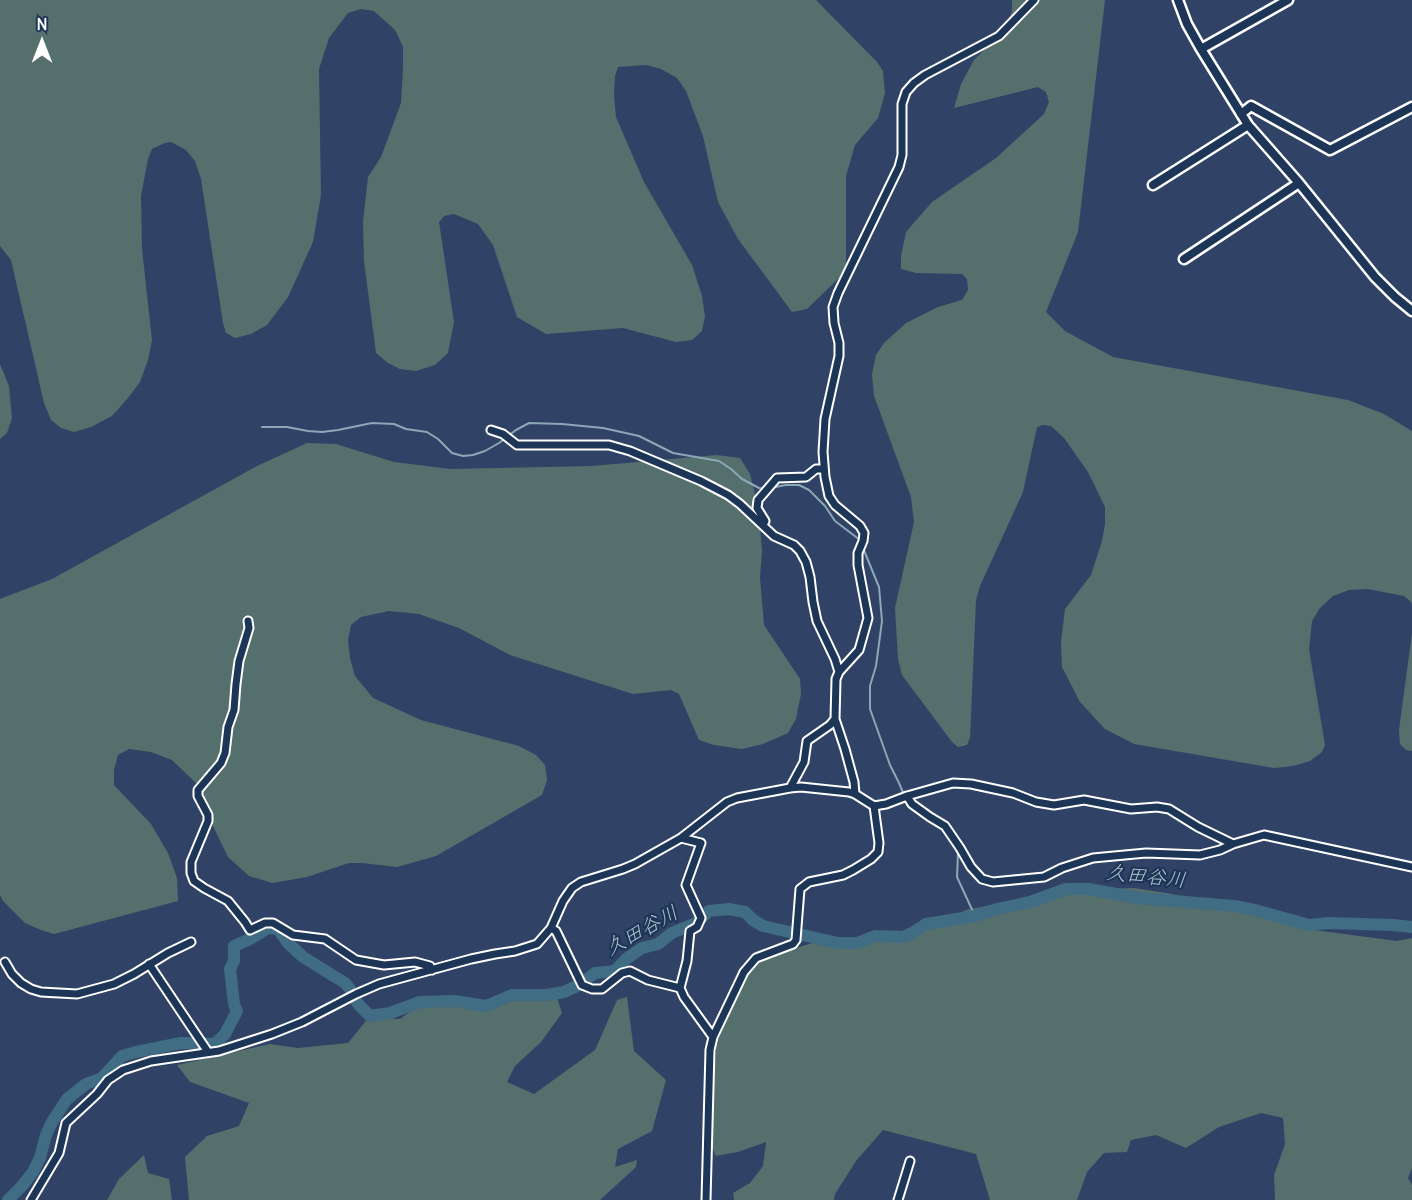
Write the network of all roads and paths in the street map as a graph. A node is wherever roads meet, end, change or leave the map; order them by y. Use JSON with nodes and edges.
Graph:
{"nodes":[{"id":1,"x":1034,"y":0,"type":"edge"},
{"id":2,"x":1178,"y":0,"type":"edge"},
{"id":3,"x":1288,"y":0,"type":"edge"},
{"id":4,"x":1201,"y":49,"type":"junction"},
{"id":5,"x":1412,"y":107,"type":"edge"},
{"id":6,"x":1240,"y":114,"type":"junction"},
{"id":7,"x":1248,"y":125,"type":"junction"},
{"id":8,"x":1299,"y":183,"type":"junction"},
{"id":9,"x":1153,"y":185,"type":"dead end"},
{"id":10,"x":1184,"y":259,"type":"dead end"},
{"id":11,"x":1412,"y":311,"type":"edge"},
{"id":12,"x":491,"y":430,"type":"dead end"},
{"id":13,"x":824,"y":469,"type":"junction"},
{"id":14,"x":762,"y":525,"type":"junction"},
{"id":15,"x":248,"y":621,"type":"dead end"},
{"id":16,"x":839,"y":672,"type":"junction"},
{"id":17,"x":835,"y":719,"type":"junction"},
{"id":18,"x":790,"y":788,"type":"junction"},
{"id":19,"x":855,"y":794,"type":"junction"},
{"id":20,"x":907,"y":796,"type":"junction"},
{"id":21,"x":874,"y":806,"type":"junction"},
{"id":22,"x":681,"y":838,"type":"junction"},
{"id":23,"x":1233,"y":844,"type":"junction"},
{"id":24,"x":1412,"y":867,"type":"edge"},
{"id":25,"x":551,"y":928,"type":"junction"},
{"id":26,"x":191,"y":942,"type":"dead end"},
{"id":27,"x":5,"y":962,"type":"dead end"},
{"id":28,"x":149,"y":964,"type":"junction"},
{"id":29,"x":432,"y":970,"type":"junction"},
{"id":30,"x":680,"y":988,"type":"junction"},
{"id":31,"x":713,"y":1037,"type":"junction"},
{"id":32,"x":206,"y":1050,"type":"junction"},
{"id":33,"x":910,"y":1161,"type":"dead end"},
{"id":34,"x":31,"y":1200,"type":"edge"},
{"id":35,"x":706,"y":1200,"type":"edge"},
{"id":36,"x":898,"y":1200,"type":"edge"}],
"edges":[{"from":1,"to":13,"type":"street"},
{"from":2,"to":4,"type":"street"},
{"from":3,"to":4,"type":"street"},
{"from":4,"to":6,"type":"street"},
{"from":5,"to":6,"type":"street"},
{"from":6,"to":7,"type":"street"},
{"from":7,"to":8,"type":"street"},
{"from":7,"to":9,"type":"street"},
{"from":8,"to":10,"type":"street"},
{"from":8,"to":11,"type":"street"},
{"from":12,"to":14,"type":"street"},
{"from":13,"to":14,"type":"street"},
{"from":13,"to":16,"type":"street"},
{"from":14,"to":16,"type":"street"},
{"from":15,"to":29,"type":"street"},
{"from":16,"to":17,"type":"street"},
{"from":17,"to":18,"type":"street"},
{"from":17,"to":19,"type":"street"},
{"from":18,"to":19,"type":"street"},
{"from":18,"to":22,"type":"street"},
{"from":19,"to":21,"type":"street"},
{"from":20,"to":21,"type":"street"},
{"from":20,"to":23,"type":"street"},
{"from":20,"to":23,"type":"street"},
{"from":21,"to":31,"type":"street"},
{"from":22,"to":25,"type":"street"},
{"from":22,"to":30,"type":"street"},
{"from":23,"to":24,"type":"street"},
{"from":25,"to":29,"type":"street"},
{"from":25,"to":30,"type":"street"},
{"from":26,"to":28,"type":"street"},
{"from":27,"to":28,"type":"street"},
{"from":28,"to":32,"type":"street"},
{"from":29,"to":32,"type":"street"},
{"from":30,"to":31,"type":"street"},
{"from":31,"to":35,"type":"street"},
{"from":32,"to":34,"type":"street"},
{"from":33,"to":36,"type":"street"}]}
